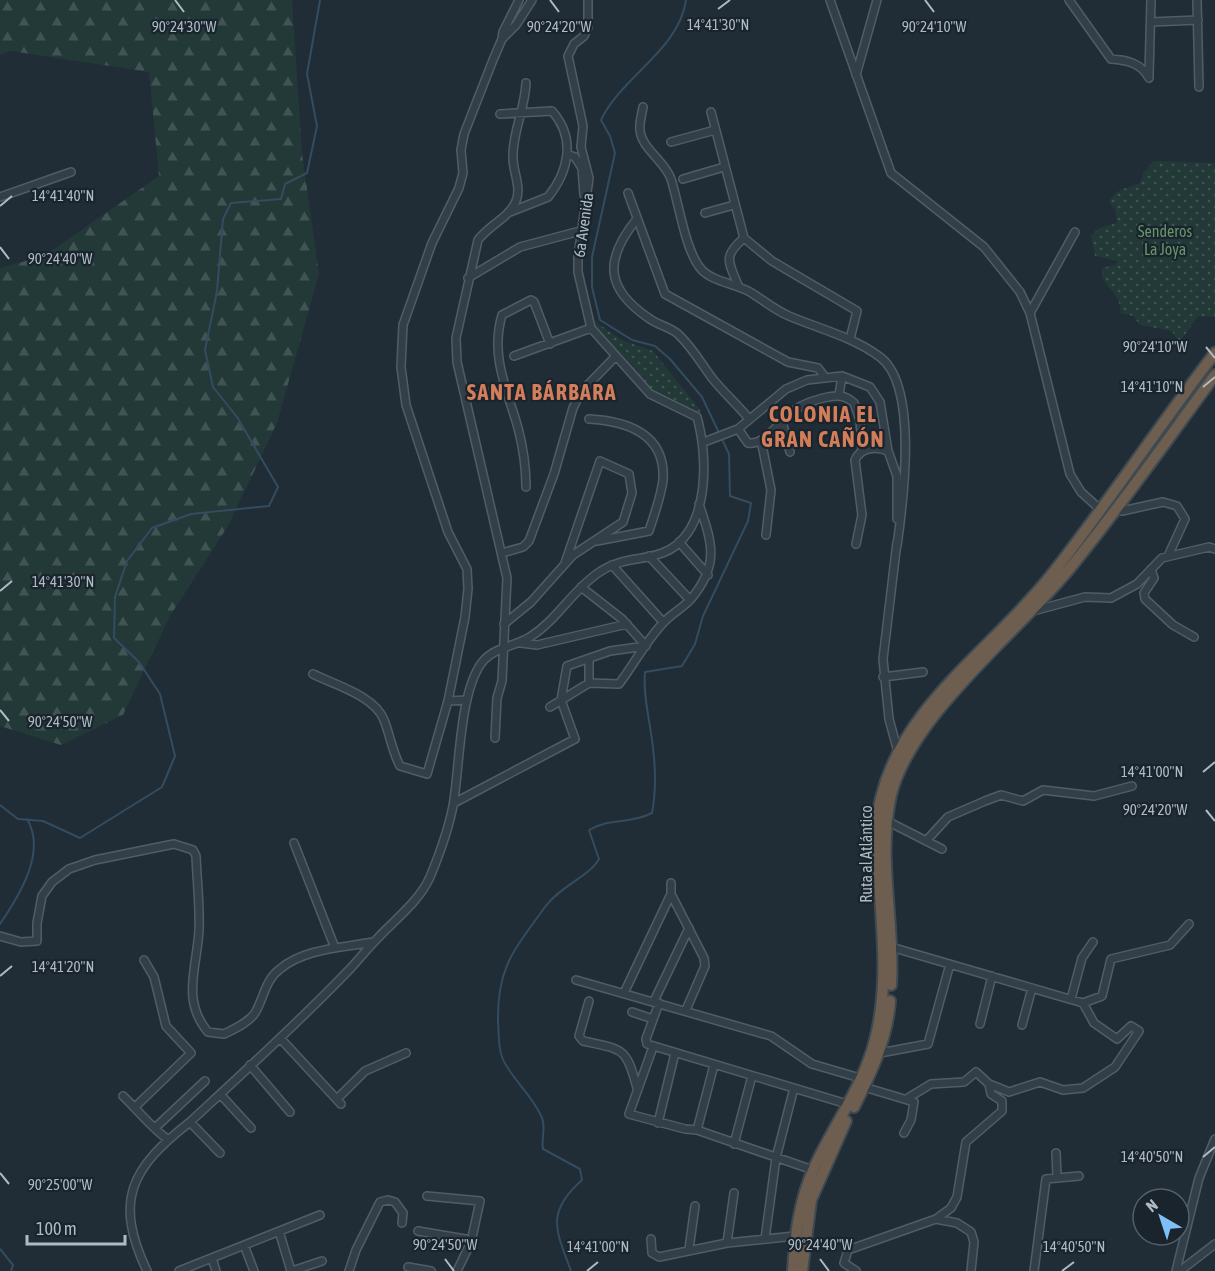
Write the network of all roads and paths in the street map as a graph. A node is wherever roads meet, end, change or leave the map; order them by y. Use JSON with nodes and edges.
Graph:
{"nodes":[{"id":1,"x":519,"y":0,"type":"edge"},
{"id":2,"x":532,"y":0,"type":"edge"},
{"id":3,"x":588,"y":0,"type":"edge"},
{"id":4,"x":830,"y":0,"type":"edge"},
{"id":5,"x":877,"y":0,"type":"edge"},
{"id":6,"x":1069,"y":0,"type":"edge"},
{"id":7,"x":1151,"y":0,"type":"edge"},
{"id":8,"x":1197,"y":0,"type":"edge"},
{"id":9,"x":1198,"y":20,"type":"junction"},
{"id":10,"x":1151,"y":22,"type":"junction"},
{"id":11,"x":502,"y":39,"type":"junction"},
{"id":12,"x":855,"y":76,"type":"junction"},
{"id":13,"x":526,"y":83,"type":"dead end"},
{"id":14,"x":1199,"y":87,"type":"dead end"},
{"id":15,"x":643,"y":107,"type":"dead end"},
{"id":16,"x":520,"y":112,"type":"junction"},
{"id":17,"x":711,"y":112,"type":"dead end"},
{"id":18,"x":500,"y":114,"type":"dead end"},
{"id":19,"x":715,"y":130,"type":"junction"},
{"id":20,"x":670,"y":142,"type":"dead end"},
{"id":21,"x":569,"y":155,"type":"junction"},
{"id":22,"x":724,"y":167,"type":"junction"},
{"id":23,"x":71,"y":172,"type":"dead end"},
{"id":24,"x":683,"y":179,"type":"dead end"},
{"id":25,"x":628,"y":193,"type":"dead end"},
{"id":26,"x":0,"y":197,"type":"edge"},
{"id":27,"x":585,"y":204,"type":"junction"},
{"id":28,"x":734,"y":205,"type":"junction"},
{"id":29,"x":510,"y":212,"type":"junction"},
{"id":30,"x":705,"y":213,"type":"dead end"},
{"id":31,"x":636,"y":220,"type":"junction"},
{"id":32,"x":580,"y":231,"type":"junction"},
{"id":33,"x":1075,"y":232,"type":"dead end"},
{"id":34,"x":744,"y":238,"type":"junction"},
{"id":35,"x":468,"y":278,"type":"junction"},
{"id":36,"x":738,"y":285,"type":"junction"},
{"id":37,"x":1030,"y":313,"type":"junction"},
{"id":38,"x":591,"y":328,"type":"junction"},
{"id":39,"x":850,"y":339,"type":"junction"},
{"id":40,"x":550,"y":344,"type":"junction"},
{"id":41,"x":1215,"y":353,"type":"edge"},
{"id":42,"x":514,"y":356,"type":"dead end"},
{"id":43,"x":616,"y":356,"type":"junction"},
{"id":44,"x":1215,"y":375,"type":"edge"},
{"id":45,"x":824,"y":376,"type":"junction"},
{"id":46,"x":842,"y":376,"type":"junction"},
{"id":47,"x":505,"y":390,"type":"junction"},
{"id":48,"x":839,"y":395,"type":"junction"},
{"id":49,"x":465,"y":397,"type":"junction"},
{"id":50,"x":589,"y":418,"type":"dead end"},
{"id":51,"x":749,"y":419,"type":"junction"},
{"id":52,"x":782,"y":421,"type":"junction"},
{"id":53,"x":735,"y":432,"type":"junction"},
{"id":54,"x":761,"y":440,"type":"junction"},
{"id":55,"x":707,"y":441,"type":"junction"},
{"id":56,"x":862,"y":451,"type":"junction"},
{"id":57,"x":888,"y":451,"type":"junction"},
{"id":58,"x":790,"y":452,"type":"dead end"},
{"id":59,"x":526,"y":487,"type":"dead end"},
{"id":60,"x":699,"y":504,"type":"junction"},
{"id":61,"x":1116,"y":509,"type":"junction"},
{"id":62,"x":1102,"y":511,"type":"junction"},
{"id":63,"x":766,"y":535,"type":"dead end"},
{"id":64,"x":592,"y":542,"type":"junction"},
{"id":65,"x":679,"y":542,"type":"junction"},
{"id":66,"x":856,"y":544,"type":"dead end"},
{"id":67,"x":897,"y":546,"type":"junction"},
{"id":68,"x":1215,"y":549,"type":"edge"},
{"id":69,"x":502,"y":553,"type":"junction"},
{"id":70,"x":649,"y":556,"type":"junction"},
{"id":71,"x":1168,"y":556,"type":"junction"},
{"id":72,"x":565,"y":563,"type":"junction"},
{"id":73,"x":612,"y":565,"type":"junction"},
{"id":74,"x":1151,"y":569,"type":"junction"},
{"id":75,"x":708,"y":575,"type":"junction"},
{"id":76,"x":581,"y":587,"type":"junction"},
{"id":77,"x":690,"y":600,"type":"junction"},
{"id":78,"x":1033,"y":611,"type":"junction"},
{"id":79,"x":663,"y":622,"type":"junction"},
{"id":80,"x":504,"y":624,"type":"junction"},
{"id":81,"x":627,"y":624,"type":"junction"},
{"id":82,"x":1194,"y":637,"type":"dead end"},
{"id":83,"x":518,"y":642,"type":"junction"},
{"id":84,"x":646,"y":646,"type":"junction"},
{"id":85,"x":503,"y":648,"type":"junction"},
{"id":86,"x":589,"y":659,"type":"junction"},
{"id":87,"x":923,"y":672,"type":"dead end"},
{"id":88,"x":313,"y":674,"type":"dead end"},
{"id":89,"x":883,"y":677,"type":"junction"},
{"id":90,"x":589,"y":683,"type":"junction"},
{"id":91,"x":467,"y":700,"type":"junction"},
{"id":92,"x":561,"y":700,"type":"junction"},
{"id":93,"x":448,"y":701,"type":"junction"},
{"id":94,"x":550,"y":707,"type":"dead end"},
{"id":95,"x":495,"y":738,"type":"dead end"},
{"id":96,"x":898,"y":752,"type":"junction"},
{"id":97,"x":1132,"y":786,"type":"dead end"},
{"id":98,"x":454,"y":803,"type":"junction"},
{"id":99,"x":887,"y":821,"type":"junction"},
{"id":100,"x":926,"y":841,"type":"junction"},
{"id":101,"x":294,"y":843,"type":"dead end"},
{"id":102,"x":942,"y":849,"type":"dead end"},
{"id":103,"x":671,"y":883,"type":"dead end"},
{"id":104,"x":671,"y":894,"type":"junction"},
{"id":105,"x":1189,"y":924,"type":"dead end"},
{"id":106,"x":689,"y":928,"type":"junction"},
{"id":107,"x":0,"y":936,"type":"edge"},
{"id":108,"x":374,"y":942,"type":"junction"},
{"id":109,"x":1093,"y":942,"type":"dead end"},
{"id":110,"x":891,"y":947,"type":"junction"},
{"id":111,"x":335,"y":948,"type":"junction"},
{"id":112,"x":144,"y":960,"type":"dead end"},
{"id":113,"x":950,"y":964,"type":"junction"},
{"id":114,"x":992,"y":976,"type":"junction"},
{"id":115,"x":576,"y":980,"type":"dead end"},
{"id":116,"x":1032,"y":988,"type":"junction"},
{"id":117,"x":624,"y":993,"type":"junction"},
{"id":118,"x":1071,"y":999,"type":"junction"},
{"id":119,"x":589,"y":1001,"type":"dead end"},
{"id":120,"x":657,"y":1002,"type":"junction"},
{"id":121,"x":1083,"y":1003,"type":"junction"},
{"id":122,"x":686,"y":1010,"type":"junction"},
{"id":123,"x":632,"y":1012,"type":"dead end"},
{"id":124,"x":653,"y":1019,"type":"junction"},
{"id":125,"x":980,"y":1024,"type":"dead end"},
{"id":126,"x":1022,"y":1025,"type":"dead end"},
{"id":127,"x":280,"y":1038,"type":"junction"},
{"id":128,"x":653,"y":1047,"type":"junction"},
{"id":129,"x":406,"y":1053,"type":"dead end"},
{"id":130,"x":675,"y":1053,"type":"junction"},
{"id":131,"x":879,"y":1053,"type":"junction"},
{"id":132,"x":250,"y":1065,"type":"junction"},
{"id":133,"x":714,"y":1065,"type":"junction"},
{"id":134,"x":752,"y":1076,"type":"junction"},
{"id":135,"x":205,"y":1081,"type":"dead end"},
{"id":136,"x":862,"y":1082,"type":"junction"},
{"id":137,"x":989,"y":1084,"type":"junction"},
{"id":138,"x":794,"y":1088,"type":"junction"},
{"id":139,"x":637,"y":1089,"type":"junction"},
{"id":140,"x":220,"y":1094,"type":"junction"},
{"id":141,"x":123,"y":1096,"type":"dead end"},
{"id":142,"x":908,"y":1098,"type":"junction"},
{"id":143,"x":847,"y":1104,"type":"junction"},
{"id":144,"x":135,"y":1107,"type":"junction"},
{"id":145,"x":290,"y":1112,"type":"dead end"},
{"id":146,"x":190,"y":1122,"type":"junction"},
{"id":147,"x":658,"y":1123,"type":"junction"},
{"id":148,"x":156,"y":1127,"type":"junction"},
{"id":149,"x":251,"y":1128,"type":"dead end"},
{"id":150,"x":697,"y":1130,"type":"junction"},
{"id":151,"x":903,"y":1133,"type":"dead end"},
{"id":152,"x":168,"y":1139,"type":"junction"},
{"id":153,"x":1215,"y":1139,"type":"edge"},
{"id":154,"x":734,"y":1144,"type":"junction"},
{"id":155,"x":220,"y":1153,"type":"dead end"},
{"id":156,"x":1056,"y":1153,"type":"dead end"},
{"id":157,"x":776,"y":1158,"type":"junction"},
{"id":158,"x":813,"y":1170,"type":"junction"},
{"id":159,"x":1079,"y":1176,"type":"dead end"},
{"id":160,"x":1057,"y":1177,"type":"junction"},
{"id":161,"x":734,"y":1193,"type":"dead end"},
{"id":162,"x":427,"y":1196,"type":"dead end"},
{"id":163,"x":695,"y":1206,"type":"dead end"},
{"id":164,"x":320,"y":1215,"type":"dead end"},
{"id":165,"x":936,"y":1219,"type":"junction"},
{"id":166,"x":402,"y":1223,"type":"dead end"},
{"id":167,"x":279,"y":1231,"type":"junction"},
{"id":168,"x":418,"y":1231,"type":"dead end"},
{"id":169,"x":795,"y":1236,"type":"junction"},
{"id":170,"x":651,"y":1239,"type":"dead end"},
{"id":171,"x":765,"y":1239,"type":"junction"},
{"id":172,"x":471,"y":1240,"type":"junction"},
{"id":173,"x":727,"y":1243,"type":"junction"},
{"id":174,"x":1215,"y":1244,"type":"edge"},
{"id":175,"x":244,"y":1245,"type":"junction"},
{"id":176,"x":689,"y":1249,"type":"junction"},
{"id":177,"x":212,"y":1258,"type":"junction"},
{"id":178,"x":322,"y":1261,"type":"dead end"},
{"id":179,"x":408,"y":1267,"type":"dead end"},
{"id":180,"x":147,"y":1271,"type":"edge"},
{"id":181,"x":180,"y":1271,"type":"edge"},
{"id":182,"x":216,"y":1271,"type":"edge"},
{"id":183,"x":254,"y":1271,"type":"edge"},
{"id":184,"x":292,"y":1271,"type":"edge"},
{"id":185,"x":349,"y":1271,"type":"edge"},
{"id":186,"x":431,"y":1271,"type":"edge"},
{"id":187,"x":457,"y":1271,"type":"edge"},
{"id":188,"x":793,"y":1271,"type":"edge"},
{"id":189,"x":802,"y":1271,"type":"edge"},
{"id":190,"x":856,"y":1271,"type":"edge"},
{"id":191,"x":971,"y":1271,"type":"edge"},
{"id":192,"x":1034,"y":1271,"type":"edge"},
{"id":193,"x":1178,"y":1271,"type":"edge"}],
"edges":[{"from":1,"to":11,"type":"street"},
{"from":2,"to":11,"type":"street"},
{"from":3,"to":27,"type":"street","name":"6a Avenida"},
{"from":4,"to":12,"type":"street"},
{"from":5,"to":12,"type":"street"},
{"from":6,"to":10,"type":"street"},
{"from":7,"to":10,"type":"street"},
{"from":8,"to":9,"type":"street"},
{"from":9,"to":10,"type":"street"},
{"from":9,"to":14,"type":"street"},
{"from":11,"to":93,"type":"street"},
{"from":12,"to":37,"type":"street"},
{"from":13,"to":16,"type":"street"},
{"from":15,"to":36,"type":"street"},
{"from":16,"to":18,"type":"street"},
{"from":16,"to":21,"type":"street"},
{"from":16,"to":29,"type":"street"},
{"from":17,"to":19,"type":"street"},
{"from":19,"to":20,"type":"street"},
{"from":19,"to":22,"type":"street"},
{"from":21,"to":27,"type":"street"},
{"from":21,"to":29,"type":"street"},
{"from":22,"to":24,"type":"street"},
{"from":22,"to":28,"type":"street"},
{"from":23,"to":26,"type":"street"},
{"from":25,"to":31,"type":"street"},
{"from":27,"to":32,"type":"street","name":"6a Avenida"},
{"from":28,"to":30,"type":"street"},
{"from":28,"to":34,"type":"street"},
{"from":29,"to":35,"type":"street"},
{"from":31,"to":45,"type":"street"},
{"from":31,"to":51,"type":"street"},
{"from":32,"to":35,"type":"street"},
{"from":32,"to":38,"type":"street","name":"6a Avenida"},
{"from":33,"to":37,"type":"street"},
{"from":34,"to":36,"type":"street"},
{"from":34,"to":39,"type":"street"},
{"from":35,"to":49,"type":"street"},
{"from":36,"to":39,"type":"street"},
{"from":37,"to":62,"type":"street"},
{"from":38,"to":40,"type":"street"},
{"from":38,"to":43,"type":"street","name":"6a Avenida"},
{"from":39,"to":67,"type":"street"},
{"from":40,"to":42,"type":"street"},
{"from":40,"to":47,"type":"street"},
{"from":41,"to":62,"type":"highway","name":"Ruta al Atlántico"},
{"from":43,"to":55,"type":"street","name":"6a Avenida"},
{"from":43,"to":69,"type":"street"},
{"from":44,"to":61,"type":"highway","name":"Ruta al Atlántico"},
{"from":45,"to":46,"type":"street"},
{"from":45,"to":51,"type":"street"},
{"from":46,"to":48,"type":"street"},
{"from":46,"to":57,"type":"street"},
{"from":47,"to":49,"type":"street"},
{"from":47,"to":59,"type":"street"},
{"from":48,"to":52,"type":"street"},
{"from":48,"to":56,"type":"street"},
{"from":49,"to":69,"type":"street"},
{"from":50,"to":64,"type":"street"},
{"from":51,"to":53,"type":"street"},
{"from":52,"to":54,"type":"street"},
{"from":52,"to":58,"type":"street"},
{"from":53,"to":54,"type":"street"},
{"from":53,"to":55,"type":"street"},
{"from":54,"to":63,"type":"street"},
{"from":55,"to":60,"type":"street"},
{"from":56,"to":57,"type":"street"},
{"from":56,"to":66,"type":"street"},
{"from":57,"to":67,"type":"street"},
{"from":60,"to":65,"type":"street"},
{"from":60,"to":75,"type":"street"},
{"from":61,"to":71,"type":"street"},
{"from":61,"to":78,"type":"highway","name":"Ruta al Atlántico"},
{"from":62,"to":96,"type":"highway","name":"Ruta al Atlántico"},
{"from":64,"to":72,"type":"street"},
{"from":64,"to":72,"type":"street"},
{"from":65,"to":70,"type":"street"},
{"from":65,"to":75,"type":"street"},
{"from":67,"to":89,"type":"street"},
{"from":68,"to":71,"type":"street"},
{"from":69,"to":80,"type":"street"},
{"from":70,"to":73,"type":"street"},
{"from":70,"to":77,"type":"street"},
{"from":71,"to":74,"type":"street"},
{"from":72,"to":80,"type":"street"},
{"from":73,"to":76,"type":"street"},
{"from":73,"to":79,"type":"street"},
{"from":74,"to":78,"type":"street"},
{"from":74,"to":82,"type":"street"},
{"from":75,"to":77,"type":"street"},
{"from":76,"to":81,"type":"street"},
{"from":76,"to":83,"type":"street"},
{"from":77,"to":79,"type":"street"},
{"from":78,"to":99,"type":"highway","name":"Ruta al Atlántico"},
{"from":79,"to":84,"type":"street"},
{"from":80,"to":85,"type":"street"},
{"from":81,"to":83,"type":"street"},
{"from":81,"to":84,"type":"street"},
{"from":83,"to":85,"type":"street"},
{"from":84,"to":86,"type":"street"},
{"from":84,"to":90,"type":"street"},
{"from":85,"to":91,"type":"street"},
{"from":85,"to":95,"type":"street"},
{"from":86,"to":90,"type":"street"},
{"from":86,"to":92,"type":"street"},
{"from":87,"to":89,"type":"street"},
{"from":88,"to":93,"type":"street"},
{"from":89,"to":96,"type":"street"},
{"from":90,"to":92,"type":"street"},
{"from":91,"to":93,"type":"street"},
{"from":91,"to":98,"type":"street"},
{"from":92,"to":94,"type":"street"},
{"from":92,"to":98,"type":"street"},
{"from":96,"to":136,"type":"highway","name":"Ruta al Atlántico"},
{"from":97,"to":100,"type":"street"},
{"from":98,"to":108,"type":"street"},
{"from":99,"to":100,"type":"street"},
{"from":99,"to":110,"type":"highway","name":"Ruta al Atlántico"},
{"from":100,"to":102,"type":"street"},
{"from":101,"to":111,"type":"street"},
{"from":103,"to":104,"type":"street"},
{"from":104,"to":106,"type":"street"},
{"from":104,"to":117,"type":"street"},
{"from":105,"to":121,"type":"street"},
{"from":106,"to":120,"type":"street"},
{"from":106,"to":122,"type":"street"},
{"from":107,"to":111,"type":"street"},
{"from":108,"to":111,"type":"street"},
{"from":108,"to":127,"type":"street"},
{"from":109,"to":118,"type":"street"},
{"from":110,"to":113,"type":"street"},
{"from":110,"to":131,"type":"highway","name":"Ruta al Atlántico"},
{"from":112,"to":144,"type":"street"},
{"from":113,"to":114,"type":"street"},
{"from":113,"to":131,"type":"street"},
{"from":114,"to":116,"type":"street"},
{"from":114,"to":125,"type":"street"},
{"from":115,"to":117,"type":"street"},
{"from":116,"to":118,"type":"street"},
{"from":116,"to":126,"type":"street"},
{"from":117,"to":120,"type":"street"},
{"from":118,"to":121,"type":"street"},
{"from":119,"to":139,"type":"street"},
{"from":120,"to":122,"type":"street"},
{"from":120,"to":124,"type":"street"},
{"from":121,"to":137,"type":"street"},
{"from":122,"to":136,"type":"street"},
{"from":123,"to":124,"type":"street"},
{"from":124,"to":128,"type":"street"},
{"from":127,"to":129,"type":"street"},
{"from":127,"to":132,"type":"street"},
{"from":128,"to":130,"type":"street"},
{"from":128,"to":139,"type":"street"},
{"from":130,"to":133,"type":"street"},
{"from":130,"to":147,"type":"street"},
{"from":131,"to":136,"type":"highway","name":"Ruta al Atlántico"},
{"from":132,"to":140,"type":"street"},
{"from":132,"to":145,"type":"street"},
{"from":133,"to":134,"type":"street"},
{"from":133,"to":150,"type":"street"},
{"from":134,"to":138,"type":"street"},
{"from":134,"to":154,"type":"street"},
{"from":135,"to":148,"type":"street"},
{"from":136,"to":142,"type":"street"},
{"from":136,"to":143,"type":"highway","name":"Ruta al Atlántico"},
{"from":136,"to":189,"type":"highway","name":"Ruta al Atlántico"},
{"from":137,"to":142,"type":"street"},
{"from":137,"to":165,"type":"street"},
{"from":138,"to":143,"type":"street"},
{"from":138,"to":157,"type":"street"},
{"from":139,"to":147,"type":"street"},
{"from":140,"to":146,"type":"street"},
{"from":140,"to":149,"type":"street"},
{"from":141,"to":144,"type":"street"},
{"from":142,"to":151,"type":"street"},
{"from":143,"to":158,"type":"highway","name":"Ruta al Atlántico"},
{"from":144,"to":148,"type":"street"},
{"from":146,"to":152,"type":"street"},
{"from":146,"to":155,"type":"street"},
{"from":147,"to":150,"type":"street"},
{"from":148,"to":152,"type":"street"},
{"from":150,"to":154,"type":"street"},
{"from":152,"to":180,"type":"street"},
{"from":153,"to":193,"type":"street"},
{"from":154,"to":157,"type":"street"},
{"from":156,"to":160,"type":"street"},
{"from":157,"to":158,"type":"street"},
{"from":157,"to":171,"type":"street"},
{"from":158,"to":169,"type":"highway","name":"Ruta al Atlántico"},
{"from":159,"to":160,"type":"street"},
{"from":160,"to":192,"type":"street"},
{"from":161,"to":173,"type":"street"},
{"from":162,"to":172,"type":"street"},
{"from":163,"to":176,"type":"street"},
{"from":164,"to":167,"type":"street"},
{"from":165,"to":190,"type":"street"},
{"from":165,"to":191,"type":"street"},
{"from":166,"to":185,"type":"street"},
{"from":167,"to":175,"type":"street"},
{"from":167,"to":184,"type":"street"},
{"from":168,"to":172,"type":"street"},
{"from":169,"to":171,"type":"street"},
{"from":169,"to":188,"type":"highway","name":"Ruta al Atlántico"},
{"from":170,"to":176,"type":"street"},
{"from":171,"to":173,"type":"street"},
{"from":172,"to":187,"type":"street"},
{"from":173,"to":176,"type":"street"},
{"from":174,"to":193,"type":"street"},
{"from":175,"to":177,"type":"street"},
{"from":175,"to":183,"type":"street"},
{"from":177,"to":181,"type":"street"},
{"from":177,"to":182,"type":"street"},
{"from":178,"to":184,"type":"street"},
{"from":179,"to":186,"type":"street"}]}
